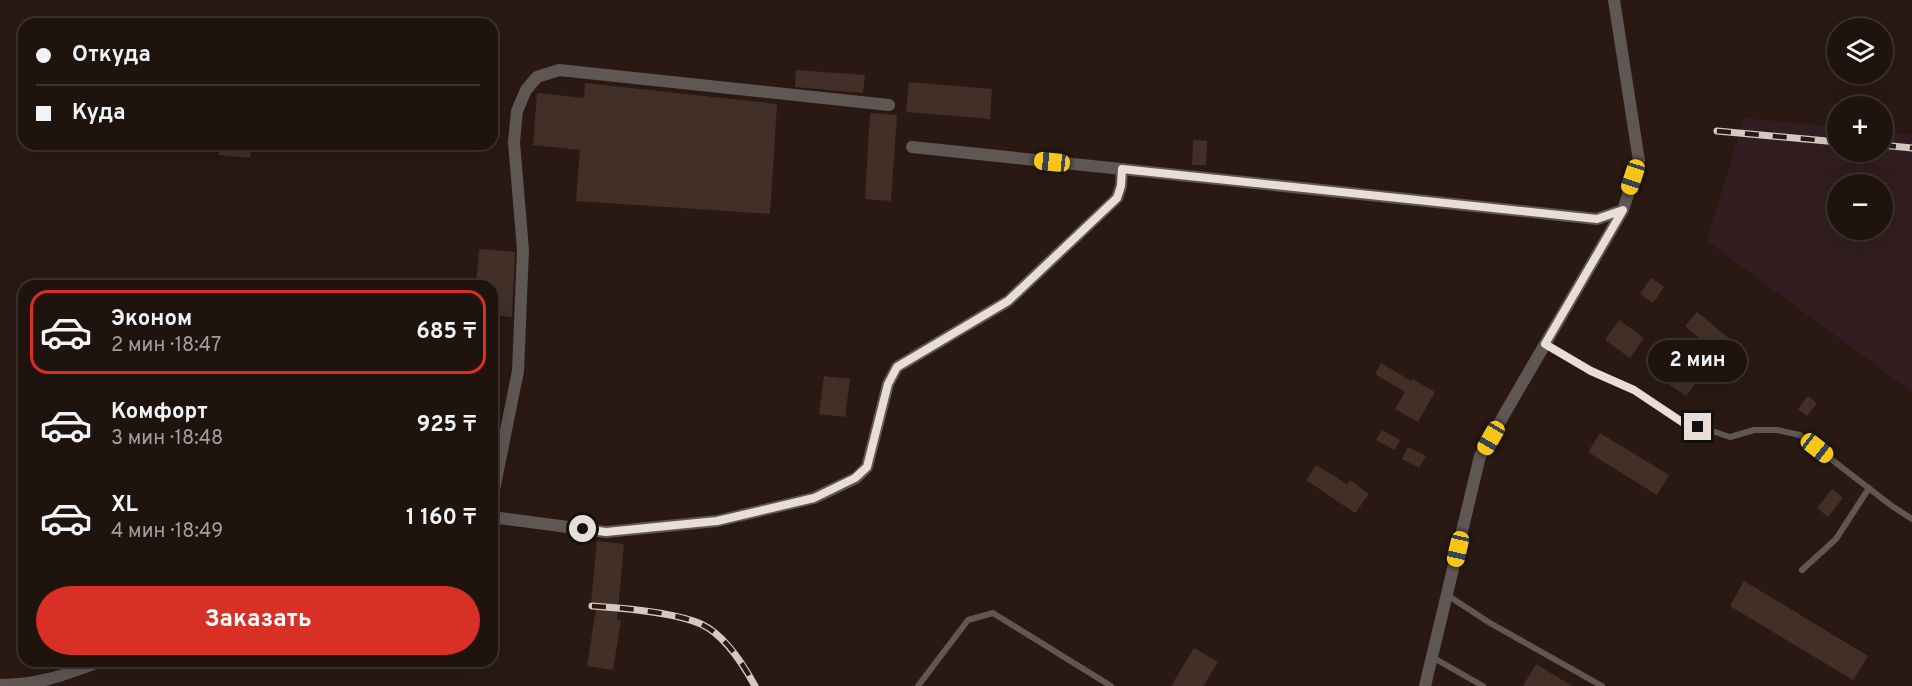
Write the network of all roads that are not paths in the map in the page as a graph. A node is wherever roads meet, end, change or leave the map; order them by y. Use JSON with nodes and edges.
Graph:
{"nodes":[{"id":1,"x":1614,"y":0,"type":"edge"},
{"id":2,"x":889,"y":105,"type":"dead end"},
{"id":3,"x":912,"y":147,"type":"dead end"},
{"id":4,"x":1122,"y":169,"type":"junction"},
{"id":5,"x":1623,"y":210,"type":"junction"},
{"id":6,"x":1545,"y":344,"type":"junction"},
{"id":7,"x":498,"y":470,"type":"edge"},
{"id":8,"x":1869,"y":488,"type":"junction"},
{"id":9,"x":498,"y":518,"type":"edge"},
{"id":10,"x":1912,"y":519,"type":"edge"},
{"id":11,"x":1802,"y":570,"type":"dead end"},
{"id":12,"x":1447,"y":595,"type":"junction"},
{"id":13,"x":1432,"y":657,"type":"junction"},
{"id":14,"x":85,"y":667,"type":"edge"},
{"id":15,"x":0,"y":685,"type":"edge"},
{"id":16,"x":918,"y":686,"type":"edge"},
{"id":17,"x":1111,"y":686,"type":"edge"},
{"id":18,"x":1425,"y":686,"type":"edge"},
{"id":19,"x":1483,"y":686,"type":"edge"},
{"id":20,"x":1602,"y":686,"type":"edge"}],
"edges":[{"from":1,"to":5,"type":"street"},
{"from":2,"to":7,"type":"street"},
{"from":3,"to":4,"type":"street"},
{"from":4,"to":5,"type":"street"},
{"from":4,"to":9,"type":"street"},
{"from":5,"to":6,"type":"street"},
{"from":6,"to":8,"type":"lane"},
{"from":6,"to":12,"type":"street"},
{"from":8,"to":10,"type":"lane"},
{"from":8,"to":11,"type":"lane"},
{"from":12,"to":13,"type":"street"},
{"from":12,"to":20,"type":"lane"},
{"from":13,"to":18,"type":"street"},
{"from":13,"to":19,"type":"lane"},
{"from":14,"to":15,"type":"street"},
{"from":16,"to":17,"type":"lane"}]}
